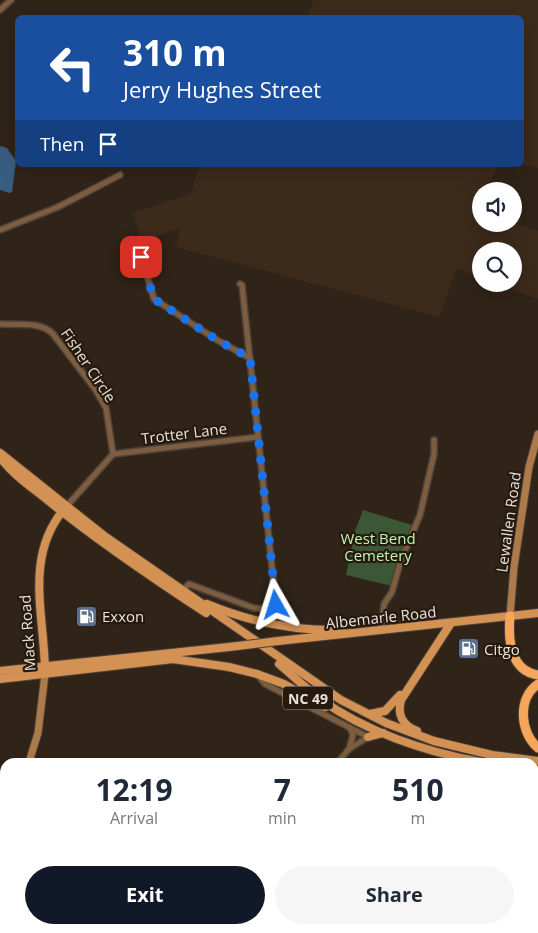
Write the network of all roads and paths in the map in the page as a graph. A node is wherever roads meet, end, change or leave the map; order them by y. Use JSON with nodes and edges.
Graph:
{"nodes":[{"id":1,"x":11,"y":0,"type":"edge"},
{"id":2,"x":0,"y":10,"type":"edge"},
{"id":3,"x":120,"y":175,"type":"dead end"},
{"id":4,"x":0,"y":230,"type":"edge"},
{"id":5,"x":137,"y":242,"type":"dead end"},
{"id":6,"x":240,"y":284,"type":"dead end"},
{"id":7,"x":0,"y":324,"type":"edge"},
{"id":8,"x":250,"y":358,"type":"junction"},
{"id":9,"x":538,"y":434,"type":"edge"},
{"id":10,"x":258,"y":437,"type":"junction"},
{"id":11,"x":434,"y":440,"type":"dead end"},
{"id":12,"x":0,"y":453,"type":"edge"},
{"id":13,"x":113,"y":454,"type":"junction"},
{"id":14,"x":0,"y":457,"type":"edge"},
{"id":15,"x":64,"y":509,"type":"junction"},
{"id":16,"x":183,"y":590,"type":"junction"},
{"id":17,"x":194,"y":598,"type":"junction"},
{"id":18,"x":538,"y":612,"type":"edge"},
{"id":19,"x":510,"y":616,"type":"junction"},
{"id":20,"x":451,"y":623,"type":"junction"},
{"id":21,"x":380,"y":630,"type":"junction"},
{"id":22,"x":356,"y":633,"type":"junction"},
{"id":23,"x":196,"y":651,"type":"junction"},
{"id":24,"x":163,"y":659,"type":"junction"},
{"id":25,"x":45,"y":670,"type":"junction"},
{"id":26,"x":0,"y":671,"type":"edge"},
{"id":27,"x":293,"y":672,"type":"junction"},
{"id":28,"x":257,"y":674,"type":"junction"},
{"id":29,"x":538,"y":675,"type":"edge"},
{"id":30,"x":0,"y":679,"type":"edge"},
{"id":31,"x":538,"y":684,"type":"edge"},
{"id":32,"x":408,"y":686,"type":"junction"},
{"id":33,"x":364,"y":713,"type":"junction"},
{"id":34,"x":358,"y":721,"type":"junction"},
{"id":35,"x":350,"y":728,"type":"junction"},
{"id":36,"x":384,"y":733,"type":"junction"},
{"id":37,"x":368,"y":737,"type":"junction"},
{"id":38,"x":434,"y":741,"type":"junction"},
{"id":39,"x":538,"y":748,"type":"edge"},
{"id":40,"x":350,"y":749,"type":"junction"},
{"id":41,"x":30,"y":758,"type":"edge"},
{"id":42,"x":342,"y":758,"type":"edge"},
{"id":43,"x":463,"y":758,"type":"edge"},
{"id":44,"x":515,"y":758,"type":"edge"}],
"edges":[{"from":1,"to":2,"type":"street"},
{"from":3,"to":4,"type":"street"},
{"from":5,"to":8,"type":"street"},
{"from":6,"to":8,"type":"street"},
{"from":7,"to":13,"type":"street","name":"Fisher Circle"},
{"from":8,"to":10,"type":"street"},
{"from":9,"to":19,"type":"street","name":"Lewallen Road"},
{"from":10,"to":13,"type":"street","name":"Trotter Lane"},
{"from":10,"to":16,"type":"street"},
{"from":11,"to":21,"type":"street"},
{"from":12,"to":15,"type":"main road"},
{"from":13,"to":15,"type":"street"},
{"from":14,"to":15,"type":"main road"},
{"from":15,"to":16,"type":"main road"},
{"from":15,"to":25,"type":"main road","name":"Mack Road"},
{"from":15,"to":27,"type":"main road"},
{"from":16,"to":17,"type":"main road"},
{"from":17,"to":22,"type":"main road"},
{"from":17,"to":27,"type":"main road"},
{"from":18,"to":19,"type":"main road","name":"Albemarle Road"},
{"from":19,"to":20,"type":"main road","name":"Albemarle Road"},
{"from":19,"to":29,"type":"highway"},
{"from":20,"to":21,"type":"main road","name":"Albemarle Road"},
{"from":20,"to":32,"type":"main road"},
{"from":21,"to":22,"type":"main road","name":"Albemarle Road"},
{"from":22,"to":23,"type":"main road","name":"Albemarle Road","bridge":true},
{"from":23,"to":24,"type":"main road","name":"Albemarle Road"},
{"from":23,"to":25,"type":"main road","name":"Albemarle Road","number":"NC 49"},
{"from":24,"to":25,"type":"main road","number":"NC 49"},
{"from":24,"to":28,"type":"main road","number":"NC 49"},
{"from":25,"to":26,"type":"main road","number":"NC 49"},
{"from":25,"to":30,"type":"main road","number":"NC 49"},
{"from":25,"to":41,"type":"street","name":"Mack Road"},
{"from":27,"to":33,"type":"main road"},
{"from":27,"to":34,"type":"main road"},
{"from":28,"to":34,"type":"main road","number":"NC 49"},
{"from":28,"to":35,"type":"street"},
{"from":31,"to":39,"type":"highway"},
{"from":32,"to":33,"type":"main road"},
{"from":32,"to":38,"type":"main road"},
{"from":33,"to":38,"type":"main road"},
{"from":34,"to":36,"type":"main road"},
{"from":35,"to":37,"type":"street"},
{"from":35,"to":40,"type":"street"},
{"from":36,"to":37,"type":"main road"},
{"from":36,"to":43,"type":"main road"},
{"from":37,"to":40,"type":"street"},
{"from":38,"to":44,"type":"main road"},
{"from":40,"to":42,"type":"street"}]}
